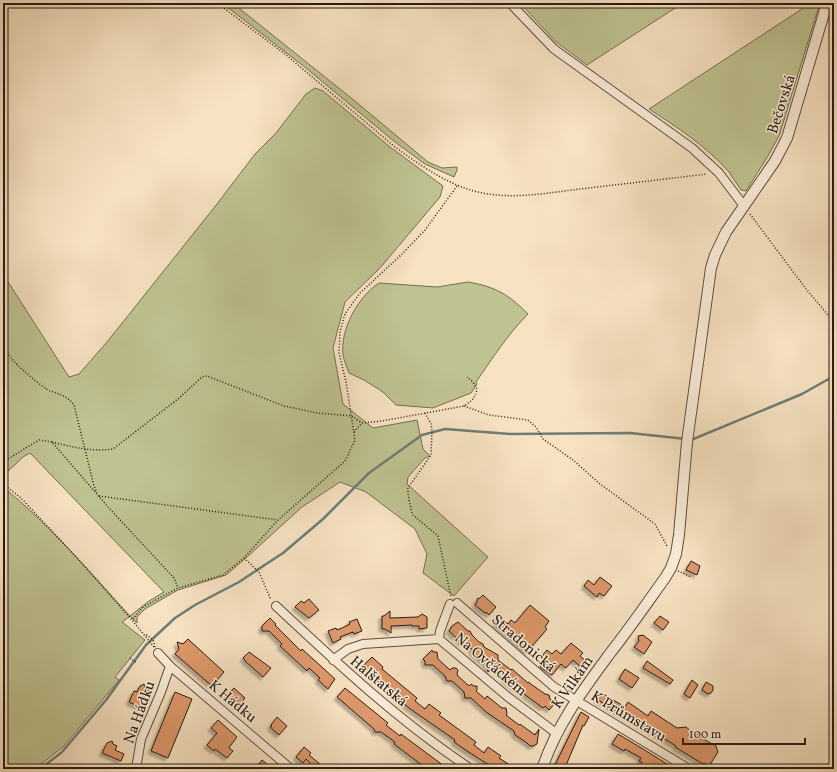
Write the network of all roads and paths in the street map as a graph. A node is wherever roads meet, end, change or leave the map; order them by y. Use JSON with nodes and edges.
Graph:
{"nodes":[{"id":1,"x":217,"y":3,"type":"edge"},
{"id":2,"x":510,"y":3,"type":"edge"},
{"id":3,"x":827,"y":3,"type":"edge"},
{"id":4,"x":719,"y":173,"type":"junction"},
{"id":5,"x":457,"y":186,"type":"junction"},
{"id":6,"x":744,"y":206,"type":"junction"},
{"id":7,"x":834,"y":322,"type":"edge"},
{"id":8,"x":3,"y":341,"type":"edge"},
{"id":9,"x":467,"y":377,"type":"dead end"},
{"id":10,"x":464,"y":406,"type":"junction"},
{"id":11,"x":425,"y":413,"type":"junction"},
{"id":12,"x":352,"y":416,"type":"junction"},
{"id":13,"x":362,"y":423,"type":"junction"},
{"id":14,"x":354,"y":432,"type":"junction"},
{"id":15,"x":687,"y":440,"type":"joint"},
{"id":16,"x":52,"y":442,"type":"junction"},
{"id":17,"x":84,"y":449,"type":"junction"},
{"id":18,"x":3,"y":462,"type":"edge"},
{"id":19,"x":3,"y":484,"type":"edge"},
{"id":20,"x":99,"y":496,"type":"junction"},
{"id":21,"x":278,"y":520,"type":"junction"},
{"id":22,"x":676,"y":554,"type":"junction"},
{"id":23,"x":244,"y":558,"type":"junction"},
{"id":24,"x":671,"y":568,"type":"junction"},
{"id":25,"x":690,"y":577,"type":"dead end"},
{"id":26,"x":178,"y":588,"type":"junction"},
{"id":27,"x":453,"y":603,"type":"junction"},
{"id":28,"x":276,"y":606,"type":"joint"},
{"id":29,"x":132,"y":620,"type":"junction"},
{"id":30,"x":144,"y":635,"type":"junction"},
{"id":31,"x":440,"y":639,"type":"junction"},
{"id":32,"x":157,"y":650,"type":"junction"},
{"id":33,"x":130,"y":658,"type":"dead end"},
{"id":34,"x":333,"y":660,"type":"junction"},
{"id":35,"x":137,"y":663,"type":"dead end"},
{"id":36,"x":170,"y":666,"type":"junction"},
{"id":37,"x":576,"y":701,"type":"junction"},
{"id":38,"x":556,"y":733,"type":"junction"},
{"id":39,"x":136,"y":769,"type":"edge"},
{"id":40,"x":291,"y":769,"type":"edge"},
{"id":41,"x":471,"y":769,"type":"edge"},
{"id":42,"x":542,"y":769,"type":"edge"},
{"id":43,"x":689,"y":769,"type":"edge"}],
"edges":[{"from":1,"to":5,"type":"path"},
{"from":2,"to":4,"type":"street"},
{"from":3,"to":6,"type":"street","name":"Bečovská"},
{"from":4,"to":5,"type":"path"},
{"from":4,"to":6,"type":"street"},
{"from":5,"to":12,"type":"path"},
{"from":6,"to":7,"type":"path"},
{"from":6,"to":15,"type":"street","name":"Bečovská"},
{"from":8,"to":17,"type":"path"},
{"from":9,"to":10,"type":"path"},
{"from":10,"to":11,"type":"path"},
{"from":10,"to":22,"type":"path"},
{"from":11,"to":13,"type":"path"},
{"from":11,"to":27,"type":"path"},
{"from":12,"to":13,"type":"path"},
{"from":12,"to":14,"type":"path"},
{"from":12,"to":17,"type":"path"},
{"from":13,"to":14,"type":"path"},
{"from":14,"to":21,"type":"path"},
{"from":15,"to":22,"type":"street","name":"K Vilkám"},
{"from":16,"to":17,"type":"path"},
{"from":16,"to":18,"type":"path"},
{"from":16,"to":20,"type":"path"},
{"from":17,"to":20,"type":"path"},
{"from":19,"to":29,"type":"path"},
{"from":20,"to":21,"type":"path"},
{"from":20,"to":26,"type":"path"},
{"from":21,"to":23,"type":"path"},
{"from":22,"to":24,"type":"street","name":"K Vilkám"},
{"from":23,"to":26,"type":"path"},
{"from":23,"to":28,"type":"path"},
{"from":24,"to":25,"type":"path"},
{"from":24,"to":37,"type":"street","name":"K Vilkám"},
{"from":26,"to":29,"type":"path"},
{"from":27,"to":31,"type":"street"},
{"from":27,"to":37,"type":"street","name":"Stradonická"},
{"from":28,"to":34,"type":"street","name":"Halštatská"},
{"from":29,"to":30,"type":"path"},
{"from":30,"to":32,"type":"path"},
{"from":30,"to":32,"type":"path"},
{"from":31,"to":34,"type":"street","name":"Na Ovčáckém"},
{"from":31,"to":38,"type":"street","name":"Na Ovčáckém"},
{"from":32,"to":36,"type":"street","name":"K Hádku"},
{"from":33,"to":35,"type":"path"},
{"from":34,"to":41,"type":"street","name":"Halštatská"},
{"from":36,"to":39,"type":"street","name":"Na Hádku"},
{"from":36,"to":40,"type":"street","name":"K Hádku"},
{"from":37,"to":38,"type":"street","name":"K Vilkám"},
{"from":37,"to":43,"type":"street","name":"K Průmstavu"},
{"from":38,"to":42,"type":"street","name":"K Vilkám"}]}
